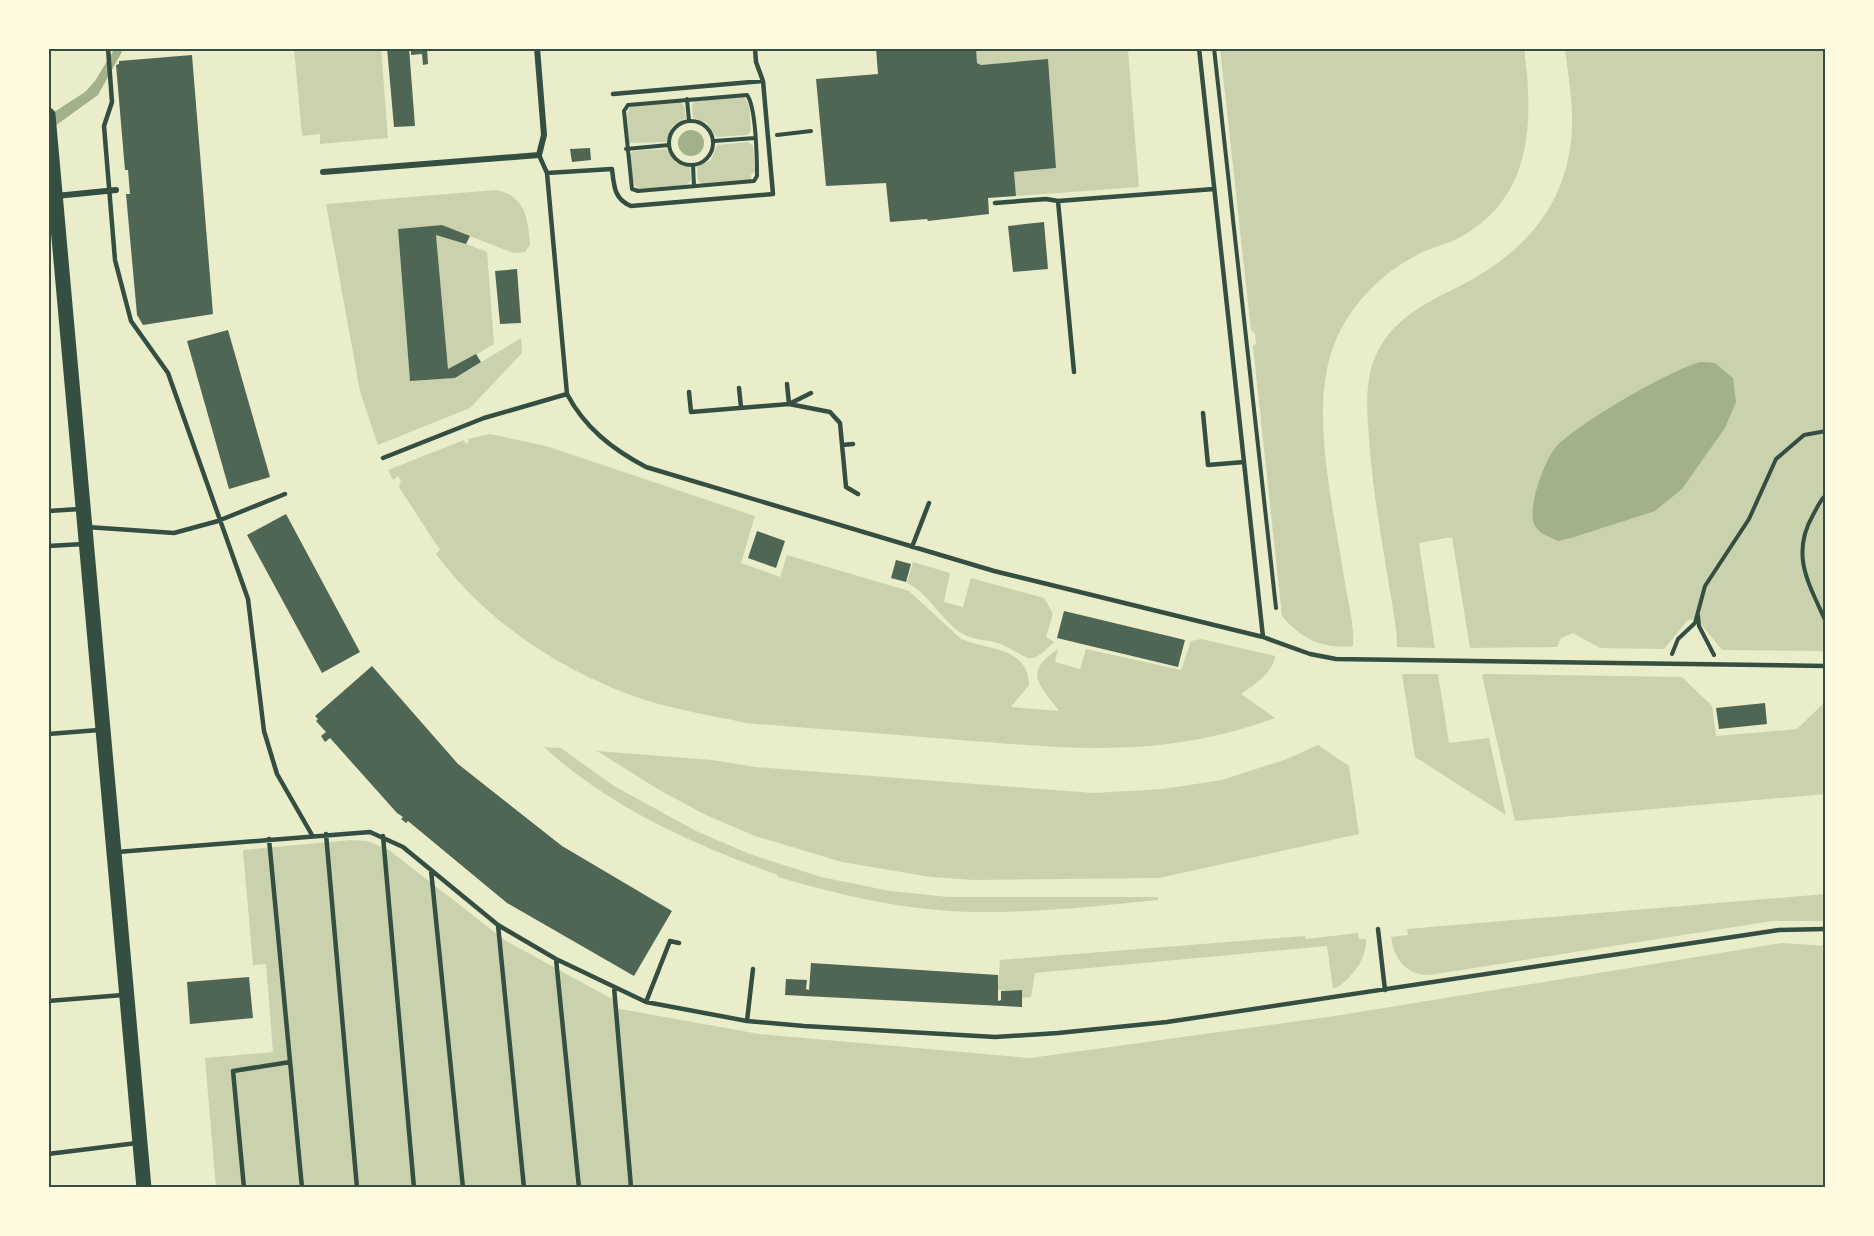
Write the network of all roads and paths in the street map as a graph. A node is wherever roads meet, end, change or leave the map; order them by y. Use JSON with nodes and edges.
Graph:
{"nodes":[{"id":1,"x":108,"y":48,"type":"edge"},
{"id":2,"x":537,"y":48,"type":"edge"},
{"id":3,"x":755,"y":48,"type":"edge"},
{"id":4,"x":1199,"y":48,"type":"edge"},
{"id":5,"x":1214,"y":48,"type":"edge"},
{"id":6,"x":763,"y":81,"type":"junction"},
{"id":7,"x":614,"y":94,"type":"dead end"},
{"id":8,"x":744,"y":94,"type":"dead end"},
{"id":9,"x":687,"y":99,"type":"dead end"},
{"id":10,"x":631,"y":104,"type":"dead end"},
{"id":11,"x":48,"y":115,"type":"edge"},
{"id":12,"x":689,"y":120,"type":"junction"},
{"id":13,"x":669,"y":145,"type":"junction"},
{"id":14,"x":626,"y":149,"type":"junction"},
{"id":15,"x":539,"y":155,"type":"junction"},
{"id":16,"x":693,"y":165,"type":"junction"},
{"id":17,"x":323,"y":172,"type":"dead end"},
{"id":18,"x":547,"y":173,"type":"junction"},
{"id":19,"x":694,"y":186,"type":"junction"},
{"id":20,"x":1214,"y":189,"type":"junction"},
{"id":21,"x":113,"y":191,"type":"junction"},
{"id":22,"x":55,"y":196,"type":"junction"},
{"id":23,"x":1058,"y":201,"type":"junction"},
{"id":24,"x":995,"y":203,"type":"dead end"},
{"id":25,"x":1074,"y":372,"type":"dead end"},
{"id":26,"x":787,"y":384,"type":"dead end"},
{"id":27,"x":740,"y":388,"type":"dead end"},
{"id":28,"x":689,"y":392,"type":"dead end"},
{"id":29,"x":811,"y":393,"type":"dead end"},
{"id":30,"x":567,"y":394,"type":"junction"},
{"id":31,"x":789,"y":404,"type":"junction"},
{"id":32,"x":741,"y":407,"type":"junction"},
{"id":33,"x":1203,"y":413,"type":"dead end"},
{"id":34,"x":1826,"y":431,"type":"edge"},
{"id":35,"x":853,"y":444,"type":"dead end"},
{"id":36,"x":842,"y":445,"type":"junction"},
{"id":37,"x":383,"y":458,"type":"dead end"},
{"id":38,"x":1244,"y":462,"type":"junction"},
{"id":39,"x":285,"y":494,"type":"dead end"},
{"id":40,"x":858,"y":494,"type":"dead end"},
{"id":41,"x":1826,"y":495,"type":"edge"},
{"id":42,"x":929,"y":503,"type":"dead end"},
{"id":43,"x":82,"y":508,"type":"junction"},
{"id":44,"x":48,"y":511,"type":"edge"},
{"id":45,"x":218,"y":521,"type":"junction"},
{"id":46,"x":84,"y":527,"type":"junction"},
{"id":47,"x":86,"y":544,"type":"junction"},
{"id":48,"x":48,"y":546,"type":"edge"},
{"id":49,"x":912,"y":547,"type":"junction"},
{"id":50,"x":1276,"y":608,"type":"dead end"},
{"id":51,"x":1698,"y":611,"type":"junction"},
{"id":52,"x":1826,"y":622,"type":"edge"},
{"id":53,"x":1263,"y":637,"type":"junction"},
{"id":54,"x":1671,"y":664,"type":"junction"},
{"id":55,"x":1716,"y":665,"type":"junction"},
{"id":56,"x":1826,"y":666,"type":"edge"},
{"id":57,"x":103,"y":729,"type":"junction"},
{"id":58,"x":48,"y":734,"type":"edge"},
{"id":59,"x":326,"y":834,"type":"junction"},
{"id":60,"x":312,"y":835,"type":"junction"},
{"id":61,"x":383,"y":836,"type":"junction"},
{"id":62,"x":269,"y":839,"type":"junction"},
{"id":63,"x":114,"y":852,"type":"junction"},
{"id":64,"x":431,"y":870,"type":"junction"},
{"id":65,"x":498,"y":925,"type":"junction"},
{"id":66,"x":1378,"y":929,"type":"dead end"},
{"id":67,"x":1826,"y":929,"type":"edge"},
{"id":68,"x":679,"y":943,"type":"dead end"},
{"id":69,"x":556,"y":959,"type":"junction"},
{"id":70,"x":753,"y":969,"type":"dead end"},
{"id":71,"x":614,"y":987,"type":"junction"},
{"id":72,"x":1385,"y":990,"type":"junction"},
{"id":73,"x":127,"y":995,"type":"junction"},
{"id":74,"x":48,"y":1001,"type":"edge"},
{"id":75,"x":646,"y":1002,"type":"junction"},
{"id":76,"x":747,"y":1021,"type":"junction"},
{"id":77,"x":290,"y":1062,"type":"junction"},
{"id":78,"x":140,"y":1143,"type":"junction"},
{"id":79,"x":48,"y":1154,"type":"edge"},
{"id":80,"x":144,"y":1188,"type":"edge"},
{"id":81,"x":244,"y":1188,"type":"edge"},
{"id":82,"x":302,"y":1188,"type":"edge"},
{"id":83,"x":357,"y":1188,"type":"edge"},
{"id":84,"x":414,"y":1188,"type":"edge"},
{"id":85,"x":463,"y":1188,"type":"edge"},
{"id":86,"x":524,"y":1188,"type":"edge"},
{"id":87,"x":579,"y":1188,"type":"edge"},
{"id":88,"x":622,"y":1188,"type":"edge"}],
"edges":[{"from":1,"to":21,"type":"lane"},
{"from":2,"to":15,"type":"street"},
{"from":3,"to":6,"type":"lane"},
{"from":4,"to":20,"type":"lane"},
{"from":5,"to":50,"type":"path"},
{"from":6,"to":7,"type":"lane"},
{"from":6,"to":18,"type":"lane"},
{"from":8,"to":19,"type":"path"},
{"from":9,"to":12,"type":"path"},
{"from":10,"to":14,"type":"path"},
{"from":11,"to":22,"type":"main road"},
{"from":12,"to":13,"type":"path"},
{"from":12,"to":16,"type":"path"},
{"from":13,"to":14,"type":"path"},
{"from":13,"to":16,"type":"path"},
{"from":14,"to":19,"type":"path"},
{"from":15,"to":17,"type":"street"},
{"from":15,"to":18,"type":"lane"},
{"from":16,"to":19,"type":"path"},
{"from":18,"to":30,"type":"lane"},
{"from":20,"to":23,"type":"lane"},
{"from":20,"to":38,"type":"lane"},
{"from":21,"to":22,"type":"street"},
{"from":21,"to":45,"type":"lane"},
{"from":22,"to":43,"type":"main road"},
{"from":23,"to":24,"type":"lane"},
{"from":23,"to":25,"type":"lane"},
{"from":26,"to":31,"type":"lane"},
{"from":27,"to":32,"type":"lane"},
{"from":28,"to":32,"type":"lane"},
{"from":29,"to":31,"type":"lane"},
{"from":30,"to":37,"type":"lane"},
{"from":30,"to":49,"type":"lane"},
{"from":31,"to":32,"type":"lane"},
{"from":31,"to":36,"type":"lane"},
{"from":33,"to":38,"type":"lane"},
{"from":34,"to":51,"type":"path"},
{"from":35,"to":36,"type":"lane"},
{"from":36,"to":40,"type":"lane"},
{"from":38,"to":53,"type":"lane"},
{"from":39,"to":45,"type":"lane"},
{"from":41,"to":52,"type":"path"},
{"from":42,"to":49,"type":"lane"},
{"from":43,"to":44,"type":"lane"},
{"from":43,"to":46,"type":"main road"},
{"from":45,"to":46,"type":"lane"},
{"from":45,"to":60,"type":"lane"},
{"from":46,"to":47,"type":"main road"},
{"from":47,"to":48,"type":"lane"},
{"from":47,"to":57,"type":"main road"},
{"from":49,"to":53,"type":"lane"},
{"from":51,"to":54,"type":"path"},
{"from":51,"to":55,"type":"path"},
{"from":53,"to":54,"type":"lane"},
{"from":54,"to":55,"type":"lane"},
{"from":55,"to":56,"type":"lane"},
{"from":57,"to":58,"type":"lane"},
{"from":57,"to":63,"type":"main road"},
{"from":59,"to":60,"type":"lane"},
{"from":59,"to":61,"type":"lane"},
{"from":59,"to":83,"type":"lane"},
{"from":60,"to":62,"type":"lane"},
{"from":61,"to":64,"type":"lane"},
{"from":61,"to":84,"type":"lane"},
{"from":62,"to":63,"type":"lane"},
{"from":62,"to":77,"type":"lane"},
{"from":63,"to":73,"type":"main road"},
{"from":64,"to":65,"type":"lane"},
{"from":64,"to":85,"type":"lane"},
{"from":65,"to":69,"type":"lane"},
{"from":65,"to":86,"type":"lane"},
{"from":66,"to":72,"type":"lane"},
{"from":67,"to":72,"type":"lane"},
{"from":68,"to":75,"type":"lane"},
{"from":69,"to":71,"type":"lane"},
{"from":69,"to":87,"type":"lane"},
{"from":70,"to":76,"type":"lane"},
{"from":71,"to":75,"type":"lane"},
{"from":71,"to":88,"type":"lane"},
{"from":72,"to":76,"type":"lane"},
{"from":73,"to":74,"type":"lane"},
{"from":73,"to":78,"type":"main road"},
{"from":75,"to":76,"type":"lane"},
{"from":77,"to":81,"type":"lane"},
{"from":77,"to":82,"type":"lane"},
{"from":78,"to":79,"type":"lane"},
{"from":78,"to":80,"type":"main road"}]}
